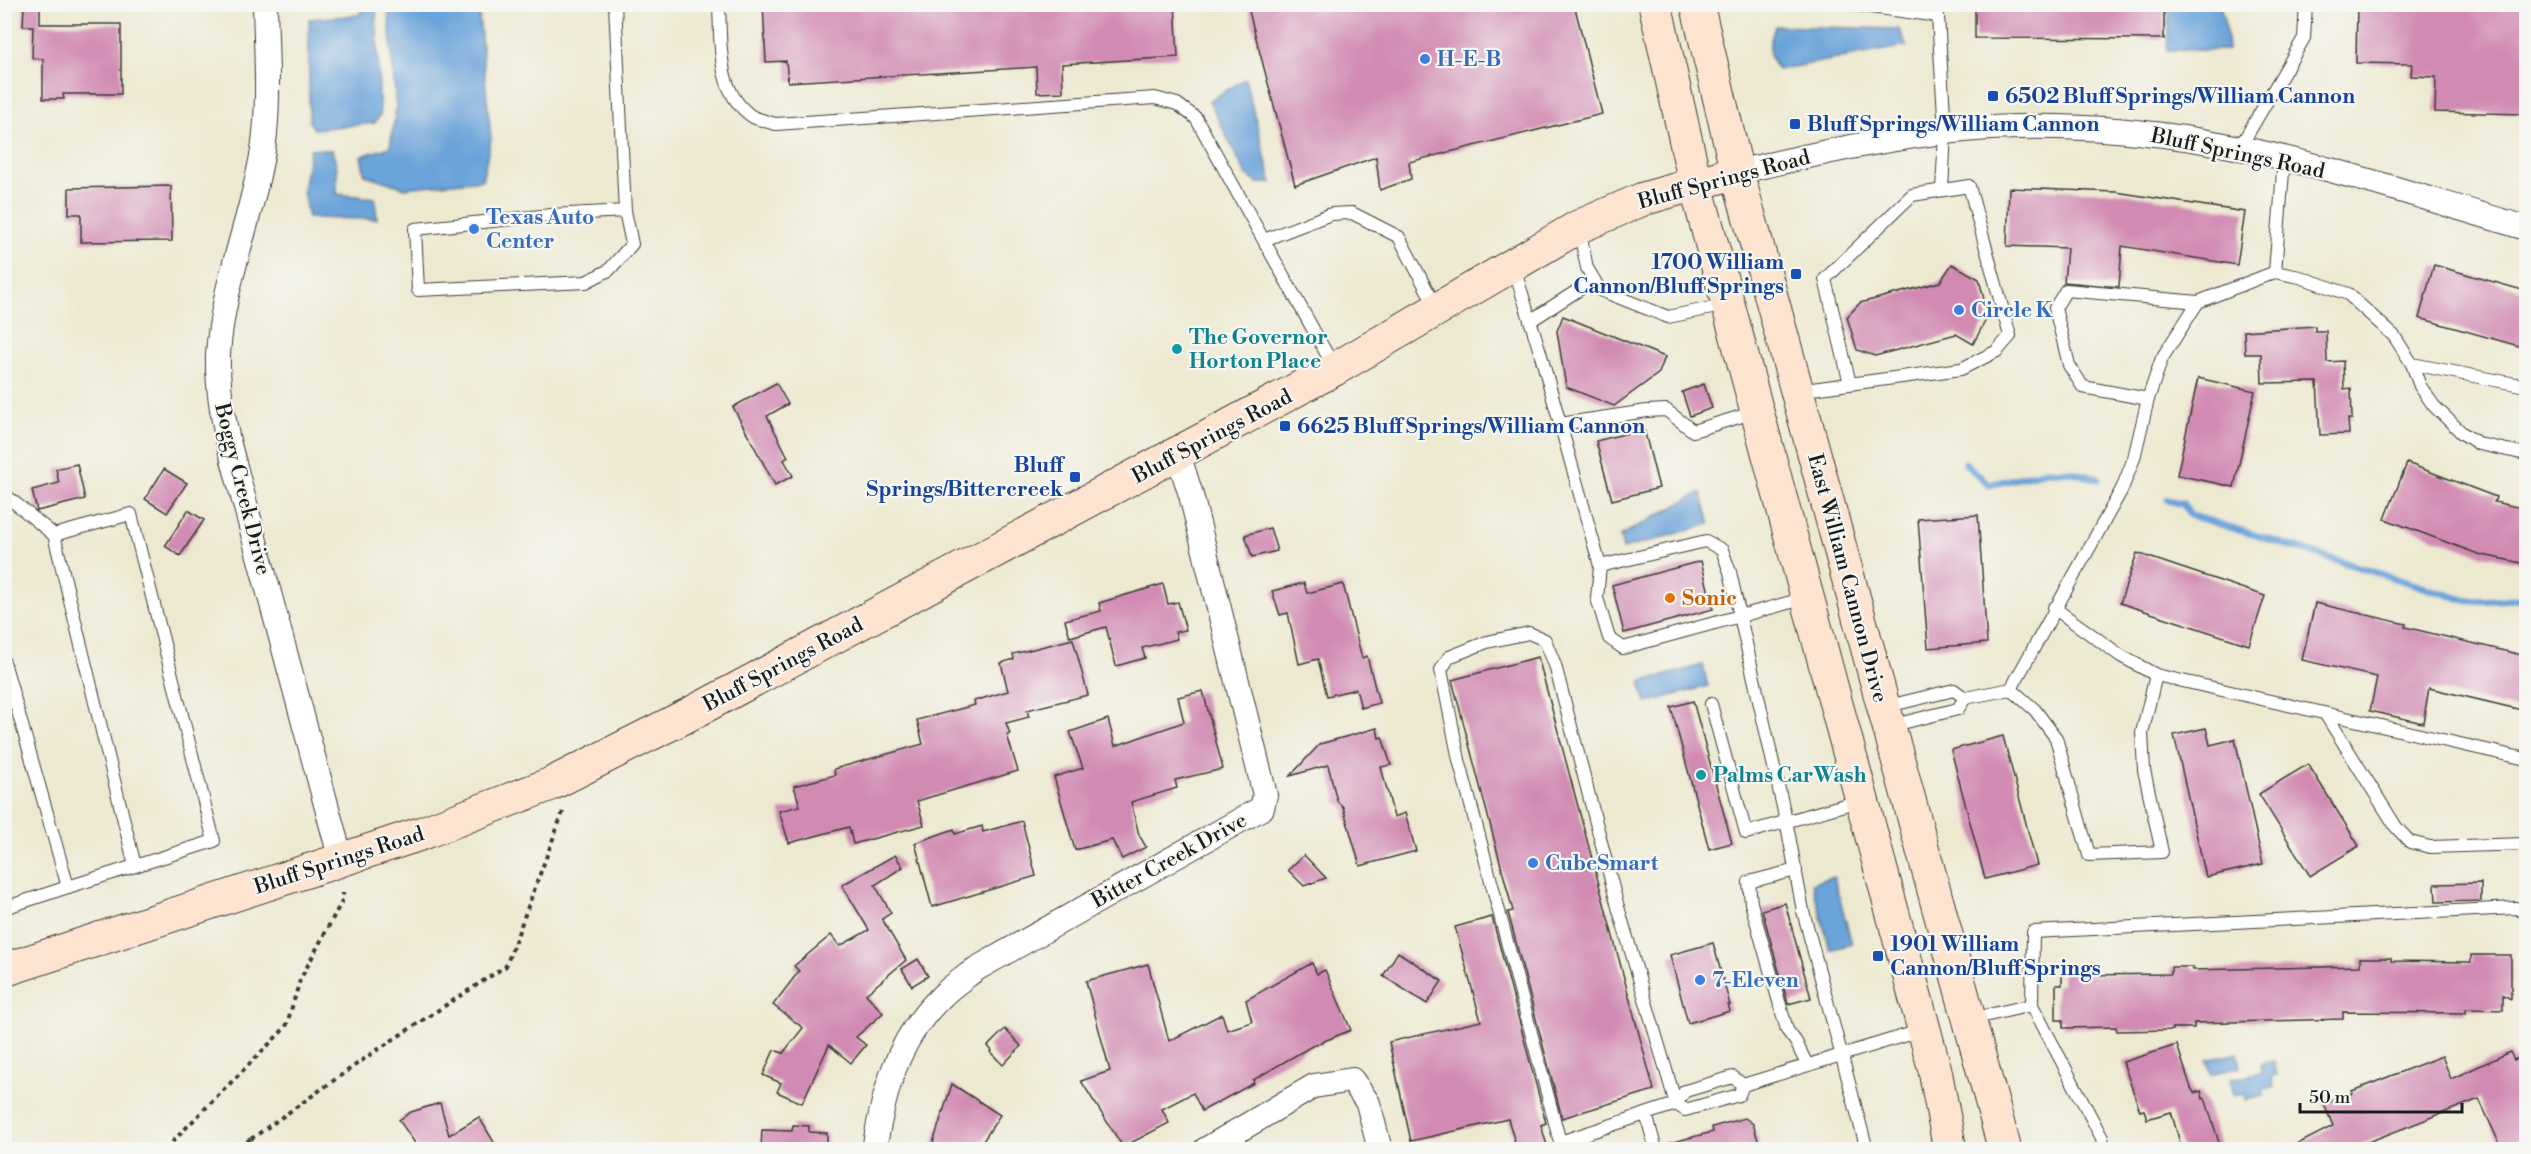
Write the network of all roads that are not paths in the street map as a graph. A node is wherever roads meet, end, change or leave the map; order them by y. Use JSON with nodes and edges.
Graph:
{"nodes":[{"id":1,"x":265,"y":4,"type":"edge"},
{"id":2,"x":615,"y":4,"type":"edge"},
{"id":3,"x":719,"y":4,"type":"edge"},
{"id":4,"x":1655,"y":4,"type":"edge"},
{"id":5,"x":1697,"y":4,"type":"edge"},
{"id":6,"x":1849,"y":4,"type":"edge"},
{"id":7,"x":2306,"y":4,"type":"edge"},
{"id":8,"x":1945,"y":132,"type":"junction"},
{"id":9,"x":2239,"y":148,"type":"junction"},
{"id":10,"x":2284,"y":159,"type":"junction"},
{"id":11,"x":1737,"y":172,"type":"junction"},
{"id":12,"x":1695,"y":182,"type":"junction"},
{"id":13,"x":1942,"y":190,"type":"junction"},
{"id":14,"x":625,"y":211,"type":"junction"},
{"id":15,"x":1578,"y":226,"type":"junction"},
{"id":16,"x":2526,"y":228,"type":"edge"},
{"id":17,"x":1264,"y":240,"type":"junction"},
{"id":18,"x":1513,"y":264,"type":"junction"},
{"id":19,"x":2276,"y":272,"type":"junction"},
{"id":20,"x":1594,"y":280,"type":"junction"},
{"id":21,"x":2198,"y":302,"type":"junction"},
{"id":22,"x":1728,"y":304,"type":"junction"},
{"id":23,"x":1438,"y":310,"type":"junction"},
{"id":24,"x":1530,"y":321,"type":"junction"},
{"id":25,"x":2412,"y":364,"type":"junction"},
{"id":26,"x":1335,"y":369,"type":"junction"},
{"id":27,"x":1850,"y":384,"type":"junction"},
{"id":28,"x":2526,"y":386,"type":"edge"},
{"id":29,"x":1797,"y":391,"type":"junction"},
{"id":30,"x":2148,"y":399,"type":"junction"},
{"id":31,"x":1757,"y":411,"type":"junction"},
{"id":32,"x":1560,"y":424,"type":"junction"},
{"id":33,"x":1178,"y":454,"type":"junction"},
{"id":34,"x":2526,"y":454,"type":"edge"},
{"id":35,"x":4,"y":494,"type":"edge"},
{"id":36,"x":54,"y":535,"type":"junction"},
{"id":37,"x":1600,"y":566,"type":"junction"},
{"id":38,"x":1808,"y":598,"type":"junction"},
{"id":39,"x":2054,"y":608,"type":"junction"},
{"id":40,"x":1739,"y":617,"type":"junction"},
{"id":41,"x":4,"y":662,"type":"edge"},
{"id":42,"x":2156,"y":675,"type":"junction"},
{"id":43,"x":2011,"y":689,"type":"junction"},
{"id":44,"x":1965,"y":698,"type":"junction"},
{"id":45,"x":1711,"y":705,"type":"dead end"},
{"id":46,"x":2326,"y":715,"type":"junction"},
{"id":47,"x":1886,"y":717,"type":"junction"},
{"id":48,"x":2526,"y":759,"type":"edge"},
{"id":49,"x":1862,"y":800,"type":"junction"},
{"id":50,"x":1786,"y":820,"type":"junction"},
{"id":51,"x":2526,"y":844,"type":"edge"},
{"id":52,"x":341,"y":860,"type":"junction"},
{"id":53,"x":135,"y":866,"type":"junction"},
{"id":54,"x":1796,"y":870,"type":"junction"},
{"id":55,"x":68,"y":887,"type":"junction"},
{"id":56,"x":4,"y":908,"type":"edge"},
{"id":57,"x":2526,"y":913,"type":"edge"},
{"id":58,"x":4,"y":970,"type":"edge"},
{"id":59,"x":2032,"y":1005,"type":"junction"},
{"id":60,"x":1970,"y":1020,"type":"junction"},
{"id":61,"x":1924,"y":1029,"type":"junction"},
{"id":62,"x":1842,"y":1055,"type":"junction"},
{"id":63,"x":1807,"y":1065,"type":"junction"},
{"id":64,"x":1743,"y":1085,"type":"junction"},
{"id":65,"x":1676,"y":1104,"type":"junction"},
{"id":66,"x":1646,"y":1114,"type":"junction"},
{"id":67,"x":1561,"y":1146,"type":"edge"},
{"id":68,"x":873,"y":1149,"type":"edge"},
{"id":69,"x":1205,"y":1149,"type":"edge"},
{"id":70,"x":1380,"y":1149,"type":"edge"},
{"id":71,"x":1656,"y":1149,"type":"edge"},
{"id":72,"x":1867,"y":1149,"type":"edge"},
{"id":73,"x":1950,"y":1149,"type":"edge"},
{"id":74,"x":2005,"y":1149,"type":"edge"},
{"id":75,"x":2104,"y":1149,"type":"edge"}],
"edges":[{"from":1,"to":52,"type":"street","name":"Boggy Creek Drive"},
{"from":2,"to":14,"type":"lane"},
{"from":3,"to":17,"type":"lane"},
{"from":4,"to":12,"type":"main road"},
{"from":5,"to":11,"type":"main road","name":"East William Cannon Drive"},
{"from":6,"to":8,"type":"lane"},
{"from":7,"to":9,"type":"lane"},
{"from":8,"to":9,"type":"street","name":"Bluff Springs Road"},
{"from":8,"to":11,"type":"street","name":"Bluff Springs Road"},
{"from":8,"to":13,"type":"lane"},
{"from":9,"to":10,"type":"street","name":"Bluff Springs Road"},
{"from":10,"to":16,"type":"street","name":"Bluff Springs Road"},
{"from":10,"to":19,"type":"lane"},
{"from":11,"to":12,"type":"main road","name":"Bluff Springs Road"},
{"from":11,"to":29,"type":"main road","name":"East William Cannon Drive"},
{"from":12,"to":15,"type":"main road","name":"Bluff Springs Road"},
{"from":12,"to":22,"type":"main road"},
{"from":13,"to":27,"type":"lane"},
{"from":13,"to":27,"type":"lane"},
{"from":14,"to":14,"type":"lane"},
{"from":15,"to":18,"type":"main road","name":"Bluff Springs Road"},
{"from":15,"to":20,"type":"lane"},
{"from":17,"to":23,"type":"lane"},
{"from":17,"to":26,"type":"lane"},
{"from":18,"to":23,"type":"main road","name":"Bluff Springs Road"},
{"from":18,"to":24,"type":"lane"},
{"from":19,"to":21,"type":"lane"},
{"from":19,"to":25,"type":"lane"},
{"from":20,"to":22,"type":"lane"},
{"from":20,"to":24,"type":"lane"},
{"from":21,"to":30,"type":"lane"},
{"from":21,"to":30,"type":"lane"},
{"from":22,"to":31,"type":"main road"},
{"from":23,"to":26,"type":"main road","name":"Bluff Springs Road"},
{"from":24,"to":32,"type":"lane"},
{"from":25,"to":28,"type":"lane"},
{"from":25,"to":34,"type":"lane"},
{"from":26,"to":33,"type":"main road","name":"Bluff Springs Road"},
{"from":27,"to":29,"type":"lane"},
{"from":29,"to":47,"type":"main road","name":"East William Cannon Drive"},
{"from":30,"to":39,"type":"lane"},
{"from":31,"to":32,"type":"lane"},
{"from":31,"to":38,"type":"main road"},
{"from":32,"to":37,"type":"lane"},
{"from":33,"to":52,"type":"main road","name":"Bluff Springs Road"},
{"from":33,"to":68,"type":"street","name":"Bitter Creek Drive"},
{"from":35,"to":36,"type":"lane"},
{"from":36,"to":53,"type":"lane"},
{"from":36,"to":53,"type":"lane"},
{"from":37,"to":40,"type":"lane"},
{"from":37,"to":40,"type":"lane"},
{"from":38,"to":40,"type":"lane"},
{"from":38,"to":49,"type":"main road"},
{"from":39,"to":42,"type":"lane"},
{"from":39,"to":43,"type":"lane"},
{"from":40,"to":50,"type":"lane"},
{"from":41,"to":55,"type":"lane"},
{"from":42,"to":43,"type":"lane"},
{"from":42,"to":46,"type":"lane"},
{"from":43,"to":44,"type":"lane"},
{"from":44,"to":47,"type":"lane"},
{"from":44,"to":47,"type":"lane"},
{"from":45,"to":50,"type":"lane"},
{"from":46,"to":48,"type":"lane"},
{"from":46,"to":51,"type":"lane"},
{"from":47,"to":60,"type":"main road","name":"East William Cannon Drive"},
{"from":49,"to":50,"type":"lane"},
{"from":49,"to":61,"type":"main road"},
{"from":50,"to":54,"type":"lane"},
{"from":52,"to":58,"type":"main road","name":"Bluff Springs Road"},
{"from":53,"to":55,"type":"lane"},
{"from":54,"to":62,"type":"lane"},
{"from":54,"to":63,"type":"lane"},
{"from":55,"to":56,"type":"lane"},
{"from":57,"to":59,"type":"lane"},
{"from":59,"to":60,"type":"lane"},
{"from":59,"to":75,"type":"lane"},
{"from":60,"to":61,"type":"main road"},
{"from":60,"to":74,"type":"main road","name":"East William Cannon Drive"},
{"from":61,"to":62,"type":"lane"},
{"from":61,"to":73,"type":"main road"},
{"from":62,"to":63,"type":"lane"},
{"from":62,"to":72,"type":"lane"},
{"from":63,"to":64,"type":"lane"},
{"from":64,"to":65,"type":"lane"},
{"from":64,"to":65,"type":"lane"},
{"from":65,"to":66,"type":"lane"},
{"from":65,"to":67,"type":"lane"},
{"from":66,"to":67,"type":"lane"},
{"from":66,"to":71,"type":"lane"},
{"from":69,"to":70,"type":"street"}]}
